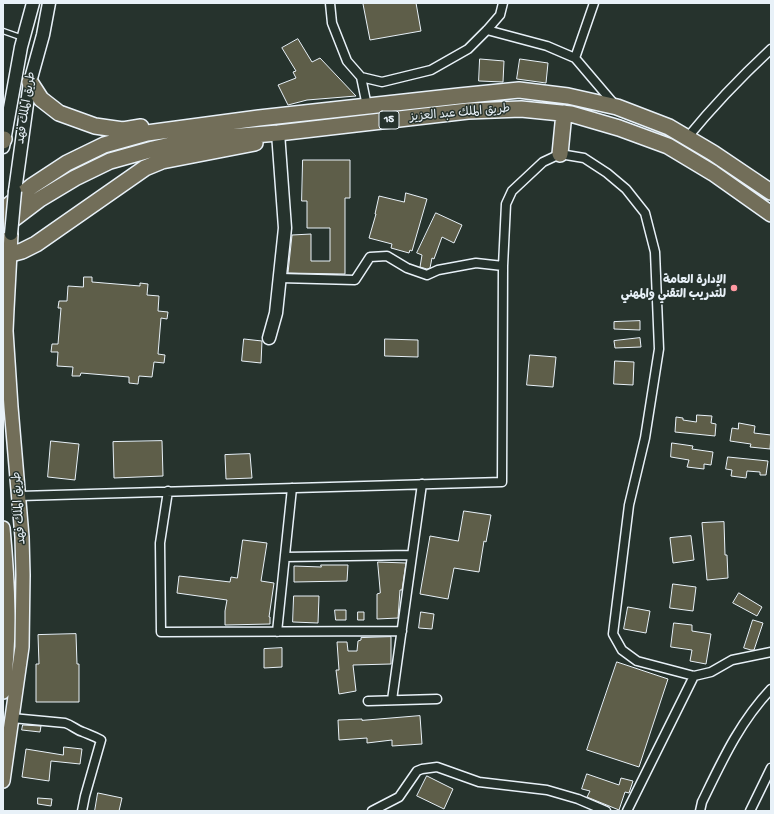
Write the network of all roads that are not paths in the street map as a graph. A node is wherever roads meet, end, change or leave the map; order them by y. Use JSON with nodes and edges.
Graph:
{"nodes":[{"id":1,"x":33,"y":3,"type":"edge"},
{"id":2,"x":49,"y":3,"type":"edge"},
{"id":3,"x":330,"y":3,"type":"edge"},
{"id":4,"x":503,"y":3,"type":"edge"},
{"id":5,"x":594,"y":3,"type":"edge"},
{"id":6,"x":488,"y":30,"type":"junction"},
{"id":7,"x":3,"y":31,"type":"edge"},
{"id":8,"x":24,"y":38,"type":"junction"},
{"id":9,"x":771,"y":49,"type":"edge"},
{"id":10,"x":574,"y":58,"type":"junction"},
{"id":11,"x":361,"y":77,"type":"junction"},
{"id":12,"x":30,"y":82,"type":"junction"},
{"id":13,"x":367,"y":106,"type":"junction"},
{"id":14,"x":617,"y":107,"type":"junction"},
{"id":15,"x":564,"y":114,"type":"junction"},
{"id":16,"x":259,"y":118,"type":"junction"},
{"id":17,"x":278,"y":133,"type":"junction"},
{"id":18,"x":687,"y":138,"type":"junction"},
{"id":19,"x":3,"y":143,"type":"edge"},
{"id":20,"x":560,"y":154,"type":"junction"},
{"id":21,"x":771,"y":192,"type":"edge"},
{"id":22,"x":3,"y":210,"type":"edge"},
{"id":23,"x":771,"y":214,"type":"edge"},
{"id":24,"x":7,"y":231,"type":"edge"},
{"id":25,"x":6,"y":255,"type":"edge"},
{"id":26,"x":503,"y":266,"type":"junction"},
{"id":27,"x":280,"y":278,"type":"junction"},
{"id":28,"x":269,"y":338,"type":"dead end"},
{"id":29,"x":422,"y":484,"type":"junction"},
{"id":30,"x":292,"y":488,"type":"junction"},
{"id":31,"x":168,"y":492,"type":"junction"},
{"id":32,"x":20,"y":496,"type":"junction"},
{"id":33,"x":3,"y":528,"type":"edge"},
{"id":34,"x":412,"y":555,"type":"junction"},
{"id":35,"x":284,"y":557,"type":"junction"},
{"id":36,"x":22,"y":593,"type":"junction"},
{"id":37,"x":5,"y":595,"type":"edge"},
{"id":38,"x":402,"y":631,"type":"junction"},
{"id":39,"x":277,"y":632,"type":"junction"},
{"id":40,"x":771,"y":652,"type":"edge"},
{"id":41,"x":694,"y":676,"type":"junction"},
{"id":42,"x":771,"y":689,"type":"edge"},
{"id":43,"x":3,"y":692,"type":"edge"},
{"id":44,"x":437,"y":699,"type":"dead end"},
{"id":45,"x":392,"y":700,"type":"junction"},
{"id":46,"x":368,"y":701,"type":"dead end"},
{"id":47,"x":12,"y":718,"type":"junction"},
{"id":48,"x":771,"y":768,"type":"edge"},
{"id":49,"x":3,"y":781,"type":"edge"},
{"id":50,"x":82,"y":811,"type":"edge"},
{"id":51,"x":372,"y":811,"type":"edge"},
{"id":52,"x":606,"y":811,"type":"edge"},
{"id":53,"x":627,"y":811,"type":"edge"},
{"id":54,"x":700,"y":811,"type":"edge"},
{"id":55,"x":750,"y":811,"type":"edge"}],
"edges":[{"from":1,"to":8,"type":"main road","name":"طريق الملك فهد"},
{"from":2,"to":12,"type":"main road","name":"طريق الملك فهد"},
{"from":3,"to":11,"type":"street"},
{"from":4,"to":6,"type":"street"},
{"from":5,"to":10,"type":"street"},
{"from":6,"to":10,"type":"street"},
{"from":6,"to":11,"type":"street"},
{"from":7,"to":8,"type":"lane"},
{"from":8,"to":19,"type":"main road","name":"طريق الملك فهد"},
{"from":9,"to":18,"type":"street"},
{"from":10,"to":14,"type":"street"},
{"from":11,"to":13,"type":"street"},
{"from":12,"to":16,"type":"highway"},
{"from":12,"to":24,"type":"main road","name":"طريق الملك فهد","bridge":true},
{"from":13,"to":14,"type":"highway","name":"طريق الملك عبد العزيز","number":"15"},
{"from":13,"to":16,"type":"highway","name":"طريق الملك عبد العزيز","number":"15"},
{"from":14,"to":18,"type":"highway","name":"طريق الملك عبد العزيز","number":"15"},
{"from":15,"to":17,"type":"highway","name":"طريق الملك عبد العزيز","number":"15"},
{"from":15,"to":20,"type":"highway"},
{"from":15,"to":23,"type":"highway","name":"طريق الملك عبد العزيز","number":"15"},
{"from":16,"to":22,"type":"highway","name":"طريق الملك عبد العزيز","number":"15"},
{"from":17,"to":24,"type":"highway","name":"طريق الملك عبد العزيز","number":"15"},
{"from":17,"to":25,"type":"highway"},
{"from":17,"to":27,"type":"main road"},
{"from":18,"to":21,"type":"highway","name":"طريق الملك عبد العزيز","number":"15"},
{"from":20,"to":26,"type":"street"},
{"from":20,"to":41,"type":"street"},
{"from":24,"to":25,"type":"main road","name":"طريق الملك فهد"},
{"from":25,"to":32,"type":"main road","name":"طريق الملك فهد"},
{"from":26,"to":27,"type":"street"},
{"from":26,"to":29,"type":"street"},
{"from":27,"to":28,"type":"main road"},
{"from":29,"to":30,"type":"street"},
{"from":29,"to":34,"type":"street"},
{"from":30,"to":31,"type":"street"},
{"from":30,"to":35,"type":"street"},
{"from":31,"to":32,"type":"street"},
{"from":31,"to":39,"type":"street"},
{"from":32,"to":36,"type":"main road","name":"طريق الملك فهد"},
{"from":33,"to":37,"type":"main road","name":"طريق الملك فهد"},
{"from":34,"to":35,"type":"street"},
{"from":34,"to":38,"type":"street"},
{"from":35,"to":39,"type":"street"},
{"from":36,"to":37,"type":"street"},
{"from":36,"to":47,"type":"main road","name":"طريق الملك فهد"},
{"from":37,"to":43,"type":"main road","name":"طريق الملك فهد"},
{"from":38,"to":39,"type":"street"},
{"from":38,"to":45,"type":"street"},
{"from":40,"to":41,"type":"street"},
{"from":41,"to":53,"type":"street"},
{"from":42,"to":54,"type":"street"},
{"from":44,"to":45,"type":"street"},
{"from":45,"to":46,"type":"street"},
{"from":47,"to":49,"type":"main road","name":"طريق الملك فهد"},
{"from":47,"to":50,"type":"street"},
{"from":48,"to":55,"type":"street"},
{"from":51,"to":52,"type":"street"}]}
